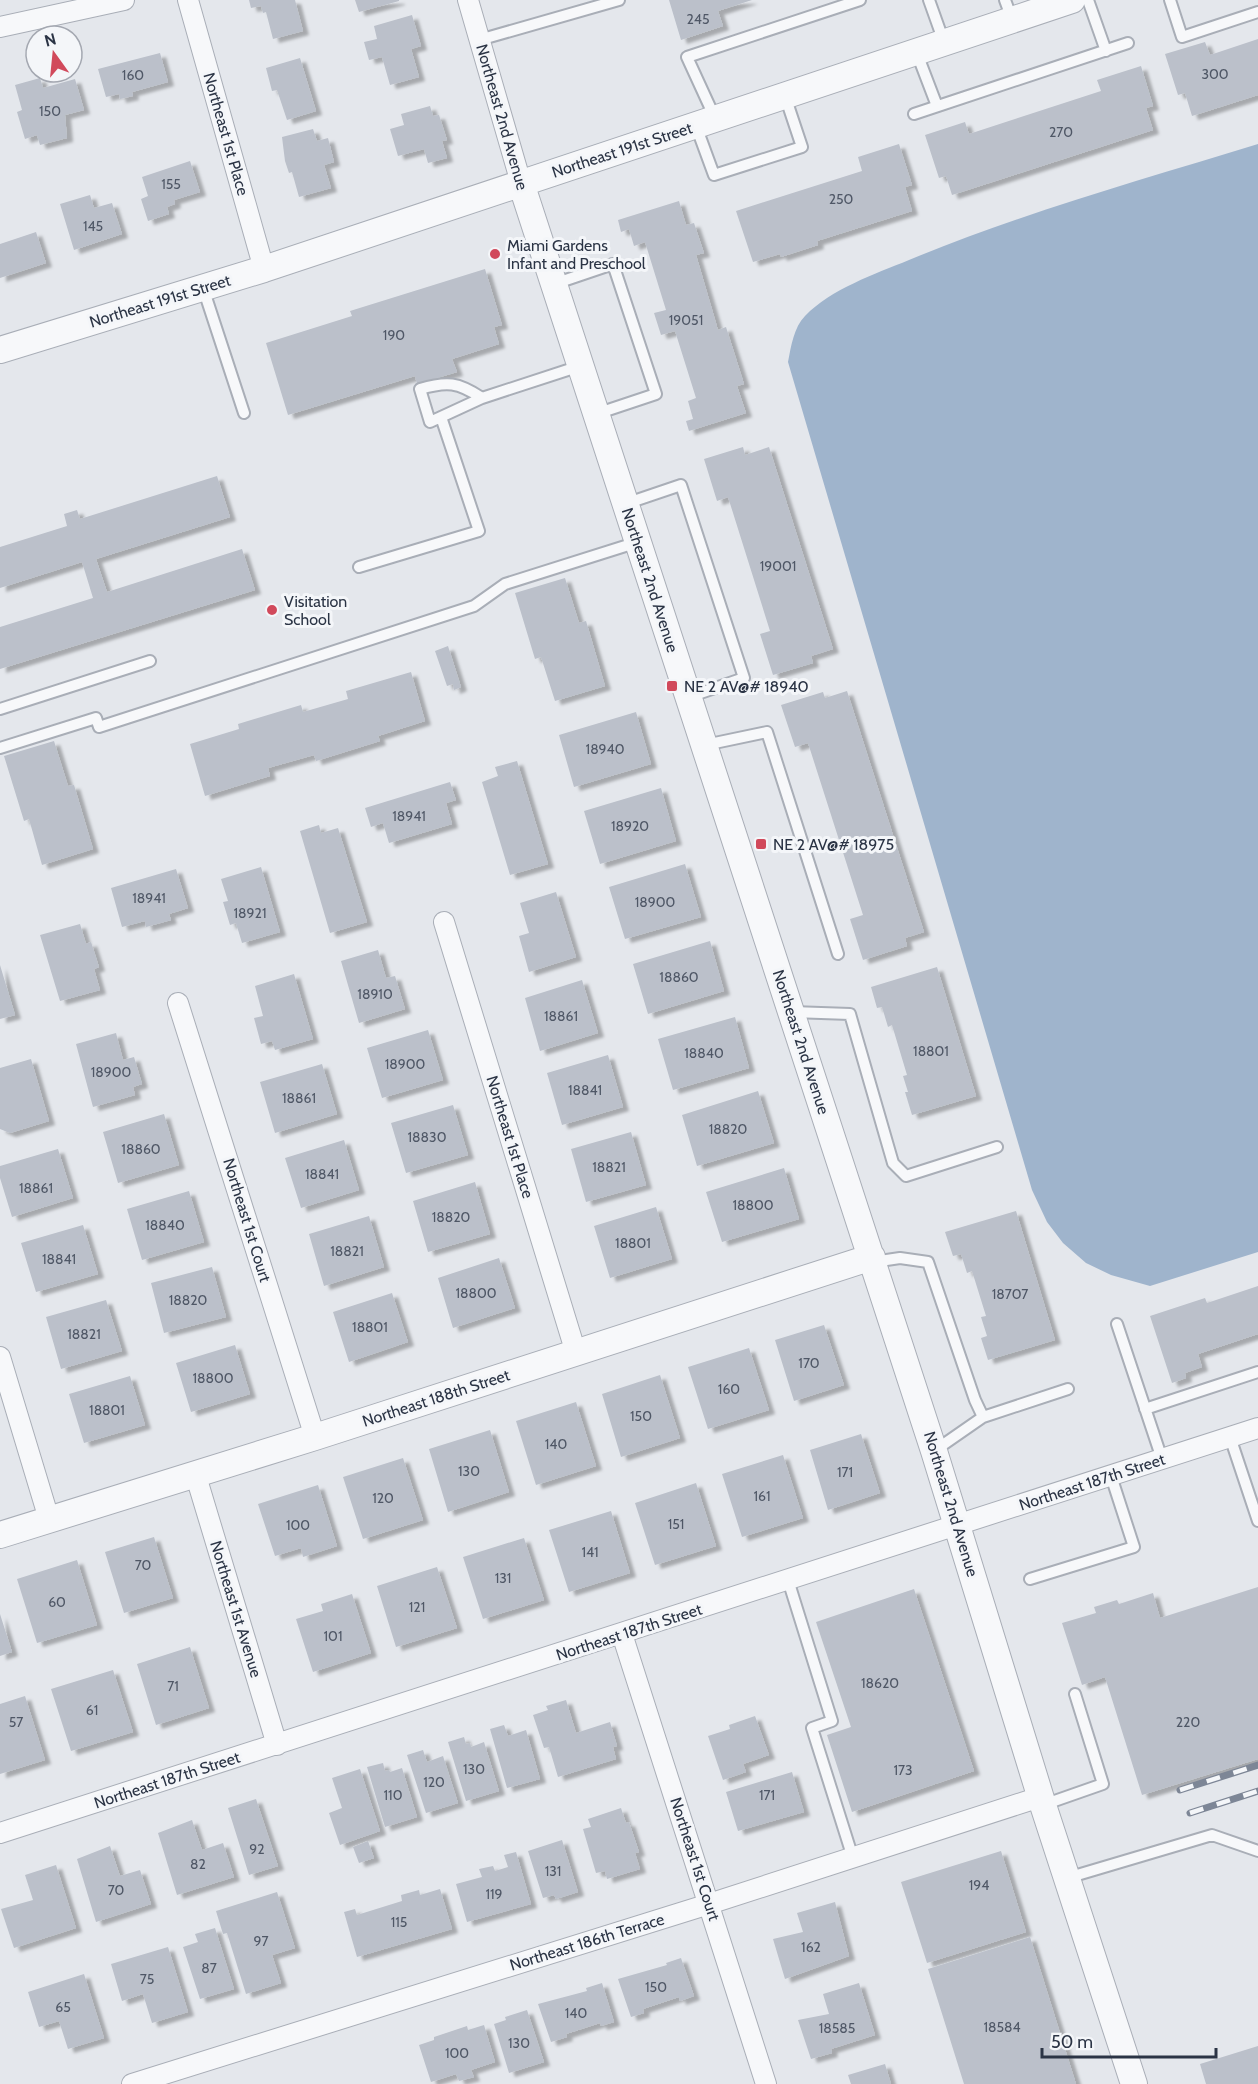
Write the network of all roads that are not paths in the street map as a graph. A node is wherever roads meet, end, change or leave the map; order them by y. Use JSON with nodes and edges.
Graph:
{"nodes":[{"id":1,"x":124,"y":0,"type":"edge"},
{"id":2,"x":188,"y":0,"type":"edge"},
{"id":3,"x":468,"y":0,"type":"edge"},
{"id":4,"x":619,"y":0,"type":"edge"},
{"id":5,"x":860,"y":0,"type":"edge"},
{"id":6,"x":929,"y":0,"type":"edge"},
{"id":7,"x":1072,"y":0,"type":"edge"},
{"id":8,"x":1088,"y":0,"type":"edge"},
{"id":9,"x":1170,"y":0,"type":"edge"},
{"id":10,"x":1009,"y":10,"type":"edge"},
{"id":11,"x":1258,"y":12,"type":"edge"},
{"id":12,"x":0,"y":27,"type":"edge"},
{"id":13,"x":479,"y":40,"type":"junction"},
{"id":14,"x":944,"y":42,"type":"junction"},
{"id":15,"x":1128,"y":43,"type":"dead end"},
{"id":16,"x":916,"y":51,"type":"junction"},
{"id":17,"x":1106,"y":51,"type":"junction"},
{"id":18,"x":785,"y":96,"type":"junction"},
{"id":19,"x":937,"y":106,"type":"junction"},
{"id":20,"x":914,"y":114,"type":"dead end"},
{"id":21,"x":706,"y":122,"type":"junction"},
{"id":22,"x":521,"y":183,"type":"junction"},
{"id":23,"x":264,"y":269,"type":"junction"},
{"id":24,"x":554,"y":284,"type":"junction"},
{"id":25,"x":203,"y":287,"type":"junction"},
{"id":26,"x":0,"y":350,"type":"edge"},
{"id":27,"x":580,"y":366,"type":"junction"},
{"id":28,"x":482,"y":398,"type":"junction"},
{"id":29,"x":244,"y":412,"type":"dead end"},
{"id":30,"x":596,"y":414,"type":"junction"},
{"id":31,"x":441,"y":417,"type":"junction"},
{"id":32,"x":625,"y":504,"type":"junction"},
{"id":33,"x":638,"y":542,"type":"junction"},
{"id":34,"x":359,"y":567,"type":"dead end"},
{"id":35,"x":150,"y":661,"type":"dead end"},
{"id":36,"x":688,"y":697,"type":"junction"},
{"id":37,"x":0,"y":709,"type":"edge"},
{"id":38,"x":704,"y":745,"type":"junction"},
{"id":39,"x":0,"y":748,"type":"edge"},
{"id":40,"x":444,"y":922,"type":"dead end"},
{"id":41,"x":837,"y":954,"type":"dead end"},
{"id":42,"x":178,"y":1003,"type":"dead end"},
{"id":43,"x":791,"y":1012,"type":"junction"},
{"id":44,"x":998,"y":1147,"type":"dead end"},
{"id":45,"x":872,"y":1260,"type":"junction"},
{"id":46,"x":1117,"y":1324,"type":"dead end"},
{"id":47,"x":576,"y":1353,"type":"junction"},
{"id":48,"x":0,"y":1357,"type":"edge"},
{"id":49,"x":1258,"y":1372,"type":"edge"},
{"id":50,"x":1068,"y":1389,"type":"dead end"},
{"id":51,"x":1145,"y":1409,"type":"junction"},
{"id":52,"x":983,"y":1417,"type":"junction"},
{"id":53,"x":1258,"y":1428,"type":"edge"},
{"id":54,"x":315,"y":1437,"type":"junction"},
{"id":55,"x":1230,"y":1437,"type":"junction"},
{"id":56,"x":934,"y":1451,"type":"junction"},
{"id":57,"x":1161,"y":1459,"type":"junction"},
{"id":58,"x":195,"y":1473,"type":"junction"},
{"id":59,"x":1111,"y":1476,"type":"junction"},
{"id":60,"x":49,"y":1519,"type":"junction"},
{"id":61,"x":1258,"y":1521,"type":"edge"},
{"id":62,"x":958,"y":1526,"type":"junction"},
{"id":63,"x":0,"y":1535,"type":"edge"},
{"id":64,"x":1030,"y":1579,"type":"dead end"},
{"id":65,"x":788,"y":1580,"type":"junction"},
{"id":66,"x":622,"y":1634,"type":"junction"},
{"id":67,"x":1075,"y":1694,"type":"dead end"},
{"id":68,"x":277,"y":1745,"type":"junction"},
{"id":69,"x":1042,"y":1801,"type":"junction"},
{"id":70,"x":0,"y":1833,"type":"edge"},
{"id":71,"x":1258,"y":1851,"type":"edge"},
{"id":72,"x":852,"y":1858,"type":"junction"},
{"id":73,"x":1067,"y":1878,"type":"junction"},
{"id":74,"x":709,"y":1904,"type":"junction"},
{"id":75,"x":132,"y":2084,"type":"edge"},
{"id":76,"x":766,"y":2084,"type":"edge"},
{"id":77,"x":1134,"y":2084,"type":"edge"}],
"edges":[{"from":1,"to":12,"type":"street"},
{"from":2,"to":23,"type":"street","name":"Northeast 1st Place"},
{"from":3,"to":13,"type":"street","name":"Northeast 2nd Avenue"},
{"from":4,"to":13,"type":"lane"},
{"from":5,"to":21,"type":"lane"},
{"from":6,"to":14,"type":"lane"},
{"from":7,"to":10,"type":"street","name":"Northeast 191st Street"},
{"from":8,"to":17,"type":"lane"},
{"from":9,"to":11,"type":"lane"},
{"from":10,"to":14,"type":"street","name":"Northeast 191st Street"},
{"from":13,"to":22,"type":"street","name":"Northeast 2nd Avenue"},
{"from":14,"to":16,"type":"street","name":"Northeast 191st Street"},
{"from":15,"to":17,"type":"lane"},
{"from":16,"to":18,"type":"street","name":"Northeast 191st Street"},
{"from":16,"to":19,"type":"lane"},
{"from":17,"to":19,"type":"lane"},
{"from":18,"to":21,"type":"street","name":"Northeast 191st Street"},
{"from":18,"to":21,"type":"lane"},
{"from":19,"to":20,"type":"lane"},
{"from":21,"to":22,"type":"street","name":"Northeast 191st Street"},
{"from":22,"to":23,"type":"street","name":"Northeast 191st Street"},
{"from":22,"to":24,"type":"street","name":"Northeast 2nd Avenue"},
{"from":23,"to":25,"type":"street","name":"Northeast 191st Street"},
{"from":24,"to":27,"type":"street","name":"Northeast 2nd Avenue"},
{"from":24,"to":30,"type":"lane"},
{"from":25,"to":26,"type":"street","name":"Northeast 191st Street"},
{"from":25,"to":29,"type":"lane"},
{"from":27,"to":28,"type":"lane"},
{"from":27,"to":30,"type":"street","name":"Northeast 2nd Avenue"},
{"from":28,"to":31,"type":"lane"},
{"from":28,"to":31,"type":"lane"},
{"from":30,"to":32,"type":"street","name":"Northeast 2nd Avenue"},
{"from":31,"to":34,"type":"lane"},
{"from":32,"to":33,"type":"street","name":"Northeast 2nd Avenue"},
{"from":32,"to":36,"type":"lane"},
{"from":33,"to":36,"type":"street","name":"Northeast 2nd Avenue"},
{"from":33,"to":39,"type":"lane"},
{"from":35,"to":37,"type":"lane"},
{"from":36,"to":38,"type":"street","name":"Northeast 2nd Avenue"},
{"from":38,"to":41,"type":"lane"},
{"from":38,"to":43,"type":"street","name":"Northeast 2nd Avenue"},
{"from":40,"to":47,"type":"street","name":"Northeast 1st Place"},
{"from":42,"to":54,"type":"street","name":"Northeast 1st Court"},
{"from":43,"to":44,"type":"lane"},
{"from":43,"to":45,"type":"street","name":"Northeast 2nd Avenue"},
{"from":45,"to":47,"type":"street","name":"Northeast 188th Street"},
{"from":45,"to":52,"type":"lane"},
{"from":45,"to":56,"type":"street","name":"Northeast 2nd Avenue"},
{"from":46,"to":51,"type":"lane"},
{"from":47,"to":54,"type":"street","name":"Northeast 188th Street"},
{"from":48,"to":60,"type":"street"},
{"from":49,"to":51,"type":"lane"},
{"from":50,"to":52,"type":"lane"},
{"from":51,"to":57,"type":"lane"},
{"from":52,"to":56,"type":"lane"},
{"from":53,"to":55,"type":"street","name":"Northeast 187th Street"},
{"from":54,"to":58,"type":"street","name":"Northeast 188th Street"},
{"from":55,"to":57,"type":"street","name":"Northeast 187th Street"},
{"from":55,"to":61,"type":"lane"},
{"from":56,"to":62,"type":"street","name":"Northeast 2nd Avenue"},
{"from":57,"to":59,"type":"street","name":"Northeast 187th Street"},
{"from":58,"to":60,"type":"street","name":"Northeast 188th Street"},
{"from":58,"to":68,"type":"street","name":"Northeast 1st Avenue"},
{"from":59,"to":62,"type":"street","name":"Northeast 187th Street"},
{"from":59,"to":64,"type":"lane"},
{"from":60,"to":63,"type":"street","name":"Northeast 188th Street"},
{"from":62,"to":65,"type":"street","name":"Northeast 187th Street"},
{"from":62,"to":69,"type":"street","name":"Northeast 2nd Avenue"},
{"from":65,"to":66,"type":"street","name":"Northeast 187th Street"},
{"from":65,"to":72,"type":"lane"},
{"from":66,"to":68,"type":"street","name":"Northeast 187th Street"},
{"from":66,"to":74,"type":"street","name":"Northeast 1st Court"},
{"from":67,"to":69,"type":"lane"},
{"from":68,"to":70,"type":"street","name":"Northeast 187th Street"},
{"from":69,"to":72,"type":"street","name":"Northeast 186th Terrace"},
{"from":69,"to":73,"type":"street","name":"Northeast 2nd Avenue"},
{"from":71,"to":73,"type":"lane"},
{"from":72,"to":74,"type":"street","name":"Northeast 186th Terrace"},
{"from":73,"to":77,"type":"street","name":"Northeast 2nd Avenue"},
{"from":74,"to":75,"type":"street","name":"Northeast 186th Terrace"},
{"from":74,"to":76,"type":"street","name":"Northeast 1st Court"}]}
